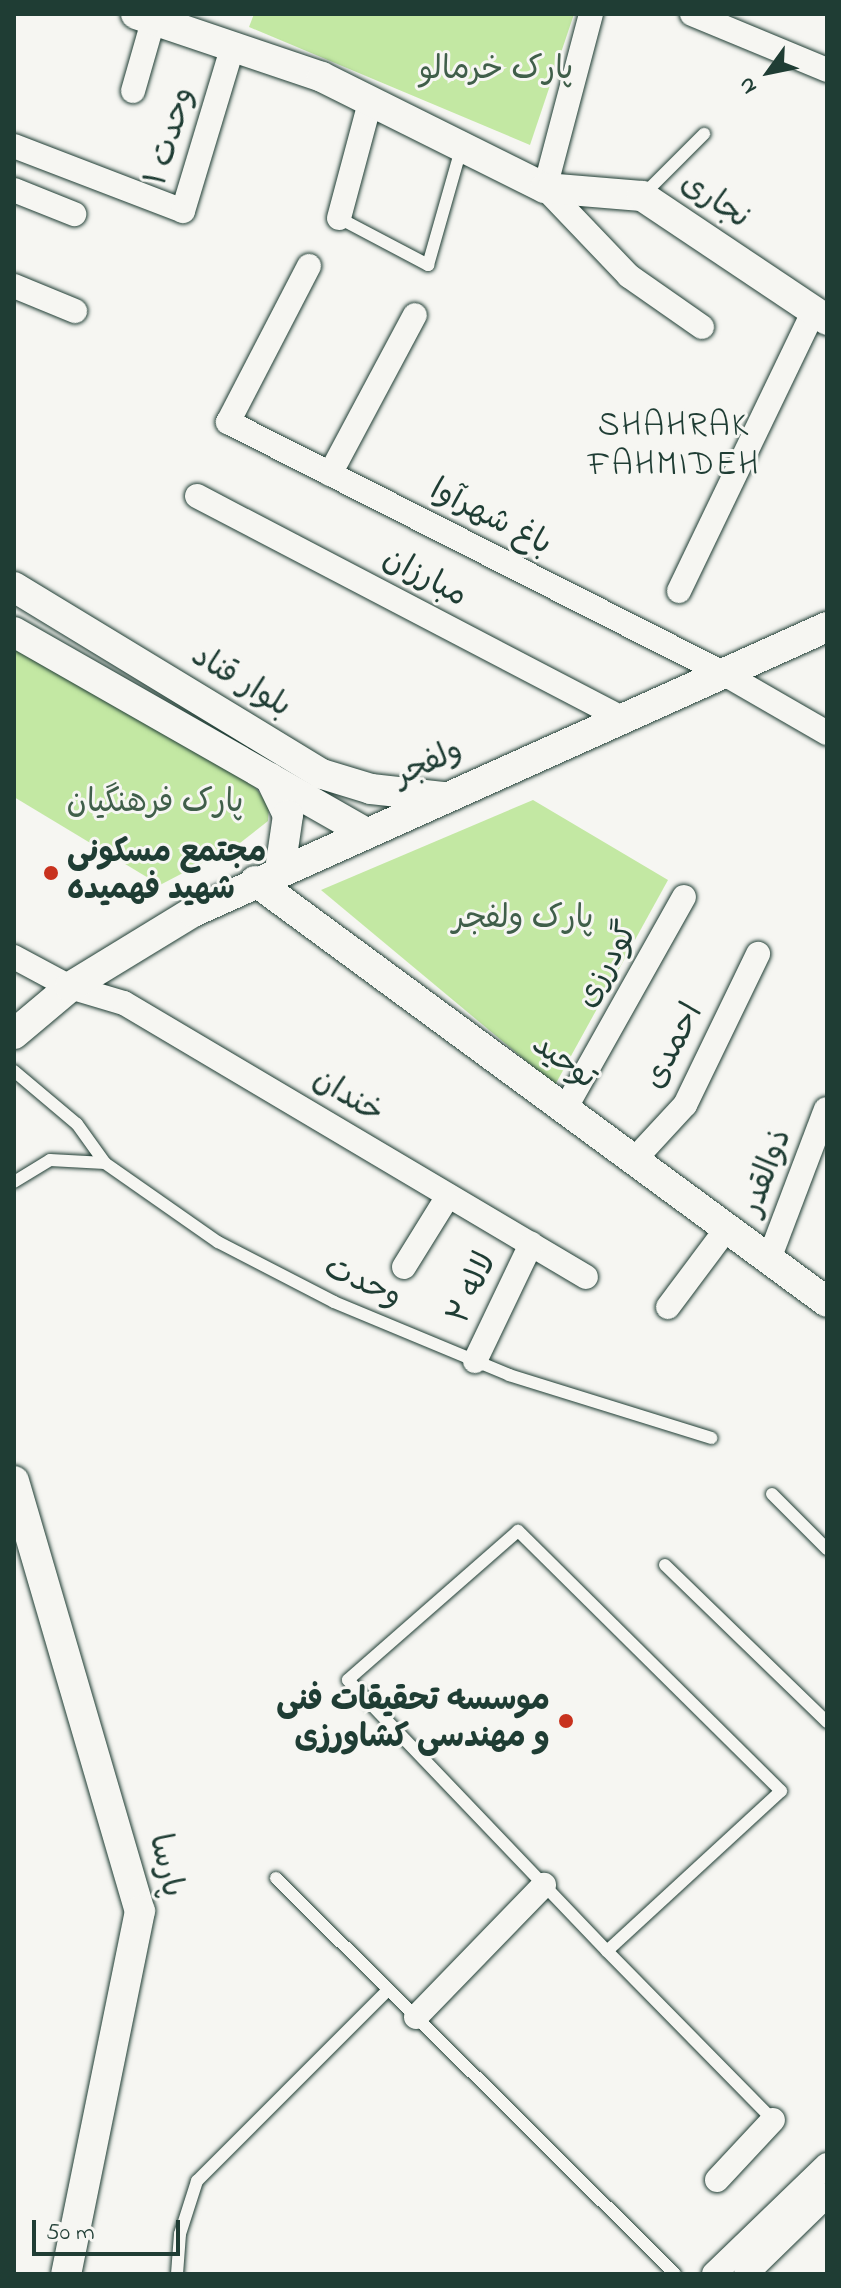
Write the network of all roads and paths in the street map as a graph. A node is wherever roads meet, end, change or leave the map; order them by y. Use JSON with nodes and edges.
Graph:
{"nodes":[{"id":1,"x":591,"y":14,"type":"edge"},
{"id":2,"x":692,"y":14,"type":"edge"},
{"id":3,"x":145,"y":16,"type":"edge"},
{"id":4,"x":233,"y":45,"type":"junction"},
{"id":5,"x":827,"y":70,"type":"edge"},
{"id":6,"x":133,"y":91,"type":"dead end"},
{"id":7,"x":370,"y":102,"type":"junction"},
{"id":8,"x":704,"y":134,"type":"dead end"},
{"id":9,"x":462,"y":145,"type":"junction"},
{"id":10,"x":14,"y":146,"type":"edge"},
{"id":11,"x":545,"y":188,"type":"junction"},
{"id":12,"x":14,"y":190,"type":"edge"},
{"id":13,"x":642,"y":196,"type":"junction"},
{"id":14,"x":74,"y":214,"type":"dead end"},
{"id":15,"x":339,"y":218,"type":"joint"},
{"id":16,"x":309,"y":266,"type":"dead end"},
{"id":17,"x":14,"y":286,"type":"edge"},
{"id":18,"x":75,"y":311,"type":"dead end"},
{"id":19,"x":415,"y":315,"type":"dead end"},
{"id":20,"x":820,"y":317,"type":"edge"},
{"id":21,"x":702,"y":327,"type":"dead end"},
{"id":22,"x":330,"y":474,"type":"junction"},
{"id":23,"x":197,"y":496,"type":"dead end"},
{"id":24,"x":14,"y":587,"type":"edge"},
{"id":25,"x":679,"y":591,"type":"dead end"},
{"id":26,"x":827,"y":627,"type":"edge"},
{"id":27,"x":14,"y":632,"type":"edge"},
{"id":28,"x":723,"y":673,"type":"junction"},
{"id":29,"x":622,"y":718,"type":"junction"},
{"id":30,"x":827,"y":733,"type":"edge"},
{"id":31,"x":270,"y":778,"type":"junction"},
{"id":32,"x":445,"y":797,"type":"junction"},
{"id":33,"x":365,"y":832,"type":"junction"},
{"id":34,"x":268,"y":876,"type":"junction"},
{"id":35,"x":684,"y":897,"type":"dead end"},
{"id":36,"x":758,"y":954,"type":"dead end"},
{"id":37,"x":14,"y":957,"type":"edge"},
{"id":38,"x":70,"y":987,"type":"junction"},
{"id":39,"x":14,"y":1034,"type":"edge"},
{"id":40,"x":14,"y":1071,"type":"edge"},
{"id":41,"x":565,"y":1109,"type":"junction"},
{"id":42,"x":826,"y":1109,"type":"edge"},
{"id":43,"x":634,"y":1160,"type":"junction"},
{"id":44,"x":105,"y":1163,"type":"junction"},
{"id":45,"x":14,"y":1182,"type":"edge"},
{"id":46,"x":448,"y":1196,"type":"junction"},
{"id":47,"x":727,"y":1228,"type":"junction"},
{"id":48,"x":531,"y":1244,"type":"junction"},
{"id":49,"x":769,"y":1259,"type":"junction"},
{"id":50,"x":404,"y":1267,"type":"dead end"},
{"id":51,"x":586,"y":1277,"type":"dead end"},
{"id":52,"x":827,"y":1302,"type":"edge"},
{"id":53,"x":668,"y":1307,"type":"dead end"},
{"id":54,"x":475,"y":1361,"type":"junction"},
{"id":55,"x":711,"y":1438,"type":"dead end"},
{"id":56,"x":14,"y":1481,"type":"edge"},
{"id":57,"x":772,"y":1494,"type":"dead end"},
{"id":58,"x":827,"y":1549,"type":"edge"},
{"id":59,"x":665,"y":1565,"type":"dead end"},
{"id":60,"x":827,"y":1722,"type":"edge"},
{"id":61,"x":276,"y":1878,"type":"dead end"},
{"id":62,"x":544,"y":1885,"type":"junction"},
{"id":63,"x":607,"y":1951,"type":"junction"},
{"id":64,"x":388,"y":1990,"type":"junction"},
{"id":65,"x":416,"y":2017,"type":"junction"},
{"id":66,"x":773,"y":2120,"type":"joint"},
{"id":67,"x":827,"y":2165,"type":"edge"},
{"id":68,"x":717,"y":2180,"type":"dead end"},
{"id":69,"x":827,"y":2195,"type":"edge"},
{"id":70,"x":66,"y":2274,"type":"edge"},
{"id":71,"x":177,"y":2274,"type":"edge"},
{"id":72,"x":675,"y":2274,"type":"edge"},
{"id":73,"x":714,"y":2274,"type":"edge"},
{"id":74,"x":746,"y":2274,"type":"edge"}],
"edges":[{"from":1,"to":11,"type":"street"},
{"from":2,"to":5,"type":"street"},
{"from":3,"to":4,"type":"street","name":"نجاری"},
{"from":3,"to":6,"type":"street"},
{"from":4,"to":7,"type":"street","name":"نجاری"},
{"from":4,"to":10,"type":"street","name":"وحدت ۱"},
{"from":7,"to":9,"type":"street","name":"نجاری"},
{"from":7,"to":15,"type":"street"},
{"from":8,"to":13,"type":"lane"},
{"from":9,"to":11,"type":"street","name":"نجاری"},
{"from":9,"to":15,"type":"lane"},
{"from":11,"to":13,"type":"street","name":"نجاری"},
{"from":11,"to":21,"type":"street","name":"نجاری"},
{"from":12,"to":14,"type":"street"},
{"from":13,"to":20,"type":"street","name":"نجاری"},
{"from":16,"to":22,"type":"street","name":"باغ شهرآوا"},
{"from":17,"to":18,"type":"street"},
{"from":19,"to":22,"type":"street"},
{"from":20,"to":25,"type":"street"},
{"from":22,"to":28,"type":"street","name":"باغ شهرآوا"},
{"from":23,"to":29,"type":"street","name":"مبارزان"},
{"from":24,"to":32,"type":"street","name":"بلوار قناد"},
{"from":26,"to":28,"type":"street","name":"ولفجر"},
{"from":27,"to":31,"type":"street","name":"بلوار قناد"},
{"from":28,"to":29,"type":"street","name":"ولفجر"},
{"from":28,"to":30,"type":"street","name":"باغ شهرآوا"},
{"from":29,"to":32,"type":"street","name":"ولفجر"},
{"from":31,"to":33,"type":"street","name":"بلوار قناد"},
{"from":31,"to":34,"type":"street"},
{"from":32,"to":33,"type":"street","name":"ولفجر"},
{"from":33,"to":34,"type":"street","name":"ولفجر"},
{"from":34,"to":38,"type":"street","name":"ولفجر"},
{"from":34,"to":41,"type":"street","name":"توحید"},
{"from":35,"to":41,"type":"street","name":"گودرزی"},
{"from":36,"to":43,"type":"street","name":"احمدی"},
{"from":37,"to":38,"type":"street","name":"خندان"},
{"from":38,"to":39,"type":"street","name":"ولفجر"},
{"from":38,"to":46,"type":"street","name":"خندان"},
{"from":40,"to":44,"type":"lane"},
{"from":41,"to":43,"type":"street","name":"توحید"},
{"from":42,"to":49,"type":"street","name":"ذوالقدر"},
{"from":43,"to":47,"type":"street","name":"توحید"},
{"from":44,"to":45,"type":"lane"},
{"from":44,"to":54,"type":"lane","name":"وحدت"},
{"from":46,"to":48,"type":"street","name":"خندان"},
{"from":46,"to":50,"type":"street"},
{"from":47,"to":49,"type":"street","name":"توحید"},
{"from":47,"to":53,"type":"street"},
{"from":48,"to":51,"type":"street","name":"خندان"},
{"from":48,"to":54,"type":"street","name":"لاله ۲"},
{"from":49,"to":52,"type":"street","name":"توحید"},
{"from":54,"to":55,"type":"lane","name":"وحدت"},
{"from":56,"to":70,"type":"street","name":"پارسا"},
{"from":57,"to":58,"type":"lane"},
{"from":59,"to":60,"type":"lane"},
{"from":61,"to":64,"type":"lane"},
{"from":62,"to":63,"type":"lane"},
{"from":62,"to":63,"type":"lane"},
{"from":62,"to":65,"type":"street"},
{"from":63,"to":66,"type":"lane"},
{"from":64,"to":65,"type":"lane"},
{"from":64,"to":71,"type":"lane"},
{"from":65,"to":72,"type":"lane"},
{"from":66,"to":68,"type":"street"},
{"from":67,"to":73,"type":"street"},
{"from":69,"to":74,"type":"street"}]}
